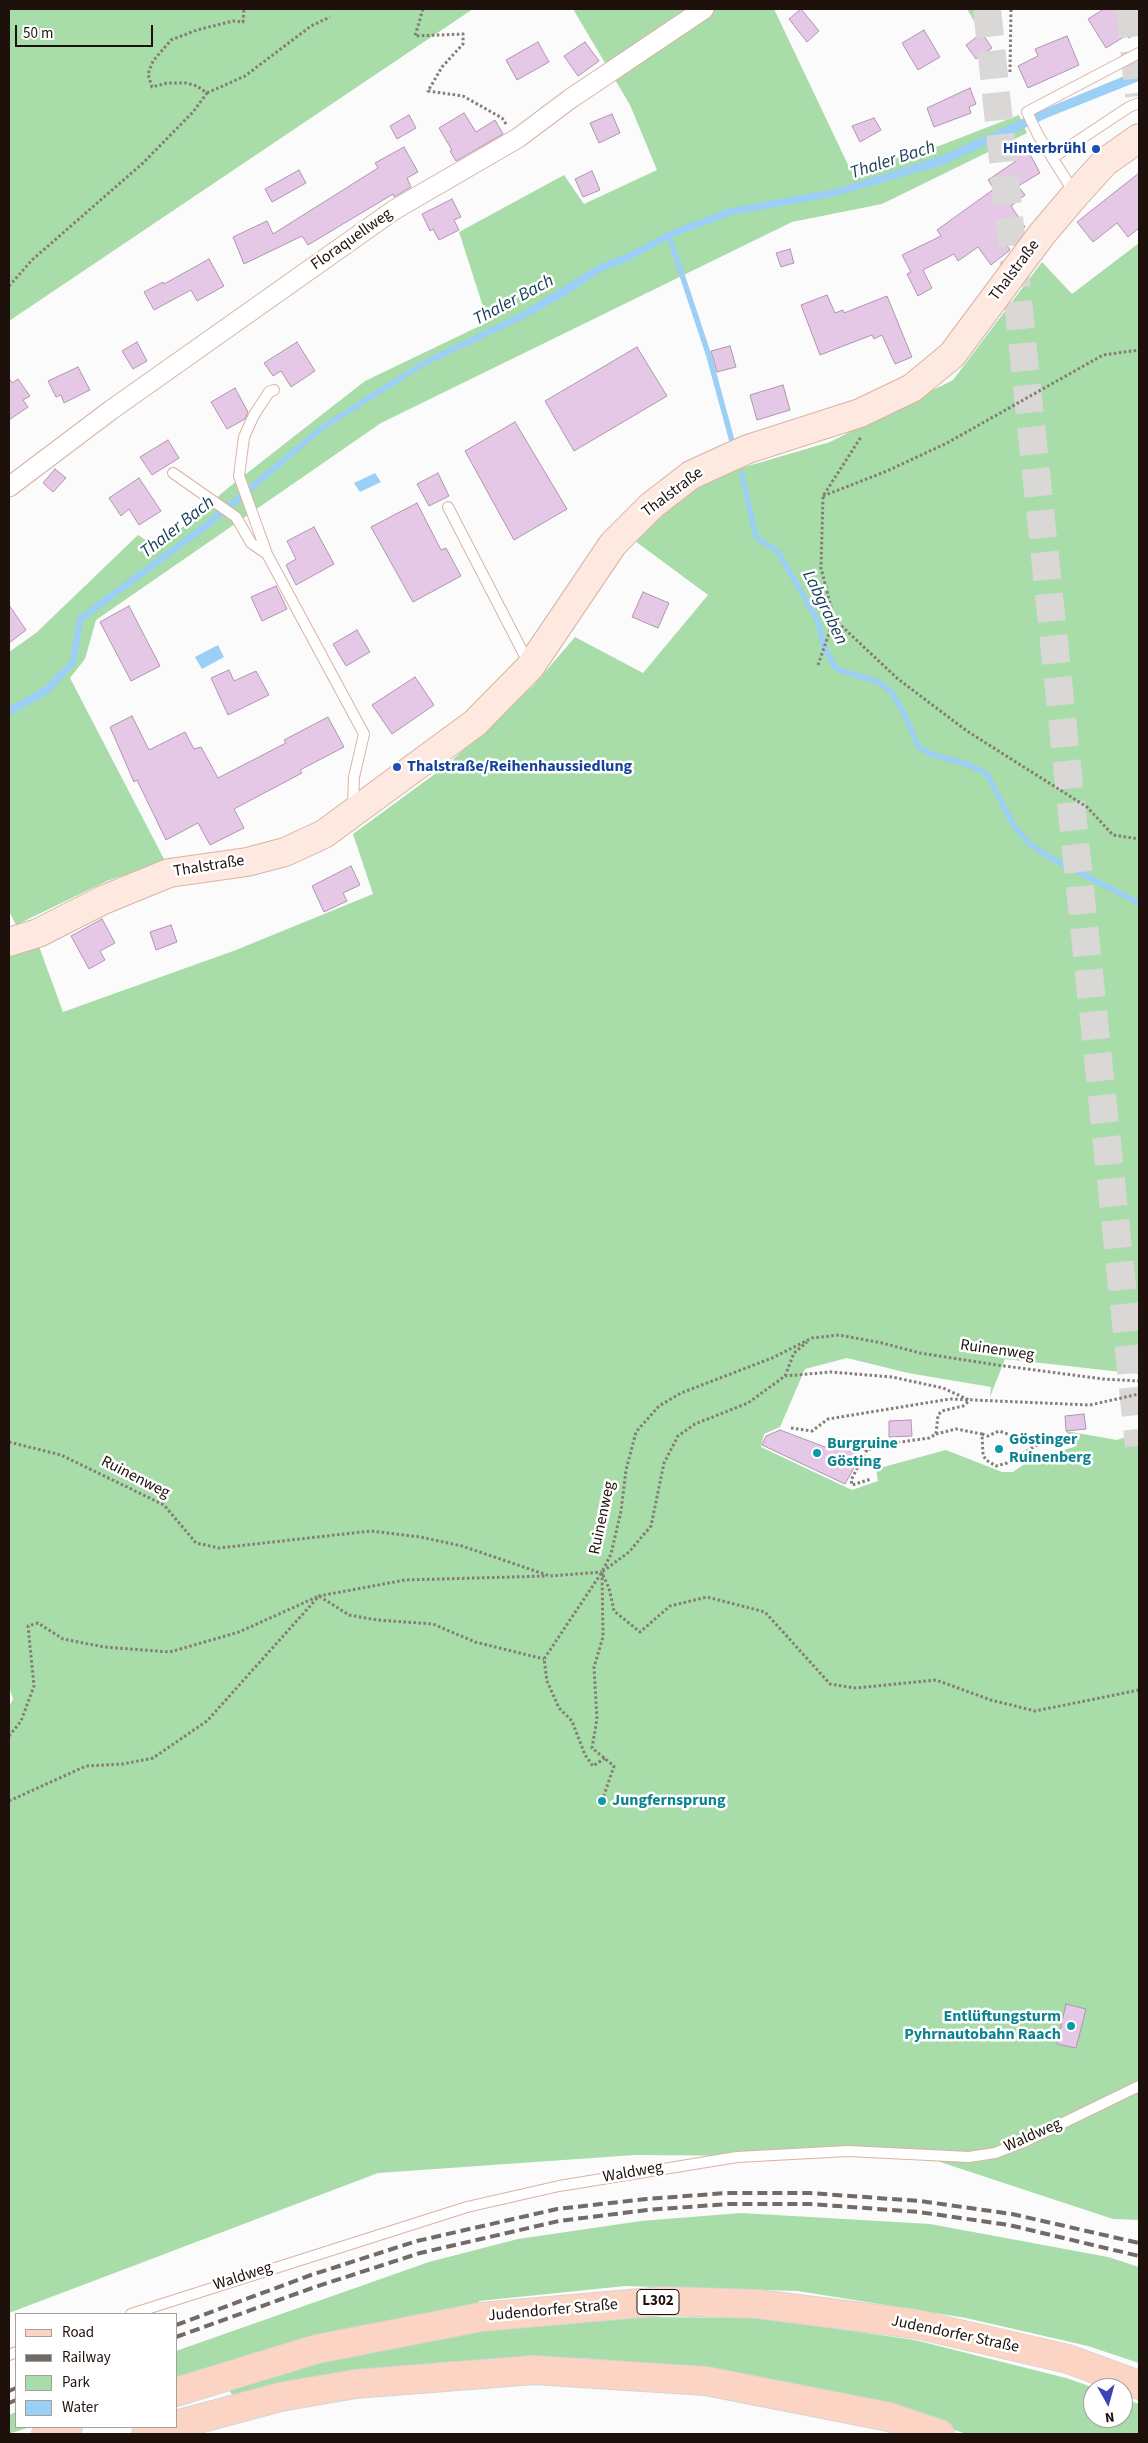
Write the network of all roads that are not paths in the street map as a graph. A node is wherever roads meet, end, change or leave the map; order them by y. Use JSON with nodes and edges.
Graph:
{"nodes":[{"id":1,"x":704,"y":9,"type":"edge"},
{"id":2,"x":1139,"y":53,"type":"edge"},
{"id":3,"x":1139,"y":103,"type":"edge"},
{"id":4,"x":1139,"y":138,"type":"edge"},
{"id":5,"x":1052,"y":158,"type":"junction"},
{"id":6,"x":1076,"y":194,"type":"junction"},
{"id":7,"x":274,"y":390,"type":"dead end"},
{"id":8,"x":173,"y":473,"type":"dead end"},
{"id":9,"x":9,"y":487,"type":"edge"},
{"id":10,"x":448,"y":507,"type":"dead end"},
{"id":11,"x":256,"y":522,"type":"junction"},
{"id":12,"x":243,"y":529,"type":"junction"},
{"id":13,"x":266,"y":554,"type":"junction"},
{"id":14,"x":530,"y":667,"type":"junction"},
{"id":15,"x":353,"y":813,"type":"junction"},
{"id":16,"x":9,"y":942,"type":"edge"},
{"id":17,"x":1139,"y":2086,"type":"edge"},
{"id":18,"x":134,"y":2313,"type":"edge"},
{"id":19,"x":1139,"y":2385,"type":"edge"},
{"id":20,"x":178,"y":2391,"type":"edge"},
{"id":21,"x":178,"y":2424,"type":"edge"},
{"id":22,"x":65,"y":2428,"type":"edge"},
{"id":23,"x":167,"y":2428,"type":"edge"},
{"id":24,"x":46,"y":2434,"type":"edge"},
{"id":25,"x":146,"y":2434,"type":"edge"},
{"id":26,"x":940,"y":2434,"type":"edge"}],
"edges":[{"from":1,"to":9,"type":"street","name":"Floraquellweg"},
{"from":2,"to":5,"type":"lane"},
{"from":3,"to":5,"type":"lane"},
{"from":4,"to":6,"type":"main road","name":"Thalstraße"},
{"from":5,"to":6,"type":"lane"},
{"from":6,"to":14,"type":"main road","name":"Thalstraße"},
{"from":7,"to":11,"type":"lane"},
{"from":8,"to":12,"type":"lane"},
{"from":10,"to":14,"type":"lane"},
{"from":11,"to":12,"type":"lane"},
{"from":11,"to":13,"type":"lane"},
{"from":12,"to":13,"type":"lane"},
{"from":13,"to":15,"type":"lane"},
{"from":14,"to":15,"type":"main road","name":"Thalstraße"},
{"from":15,"to":16,"type":"main road","name":"Thalstraße"},
{"from":17,"to":18,"type":"lane","name":"Waldweg"},
{"from":19,"to":20,"type":"main road","name":"Judendorfer Straße","number":"L302"},
{"from":21,"to":26,"type":"main road"},
{"from":22,"to":24,"type":"main road"},
{"from":23,"to":25,"type":"main road"}]}
